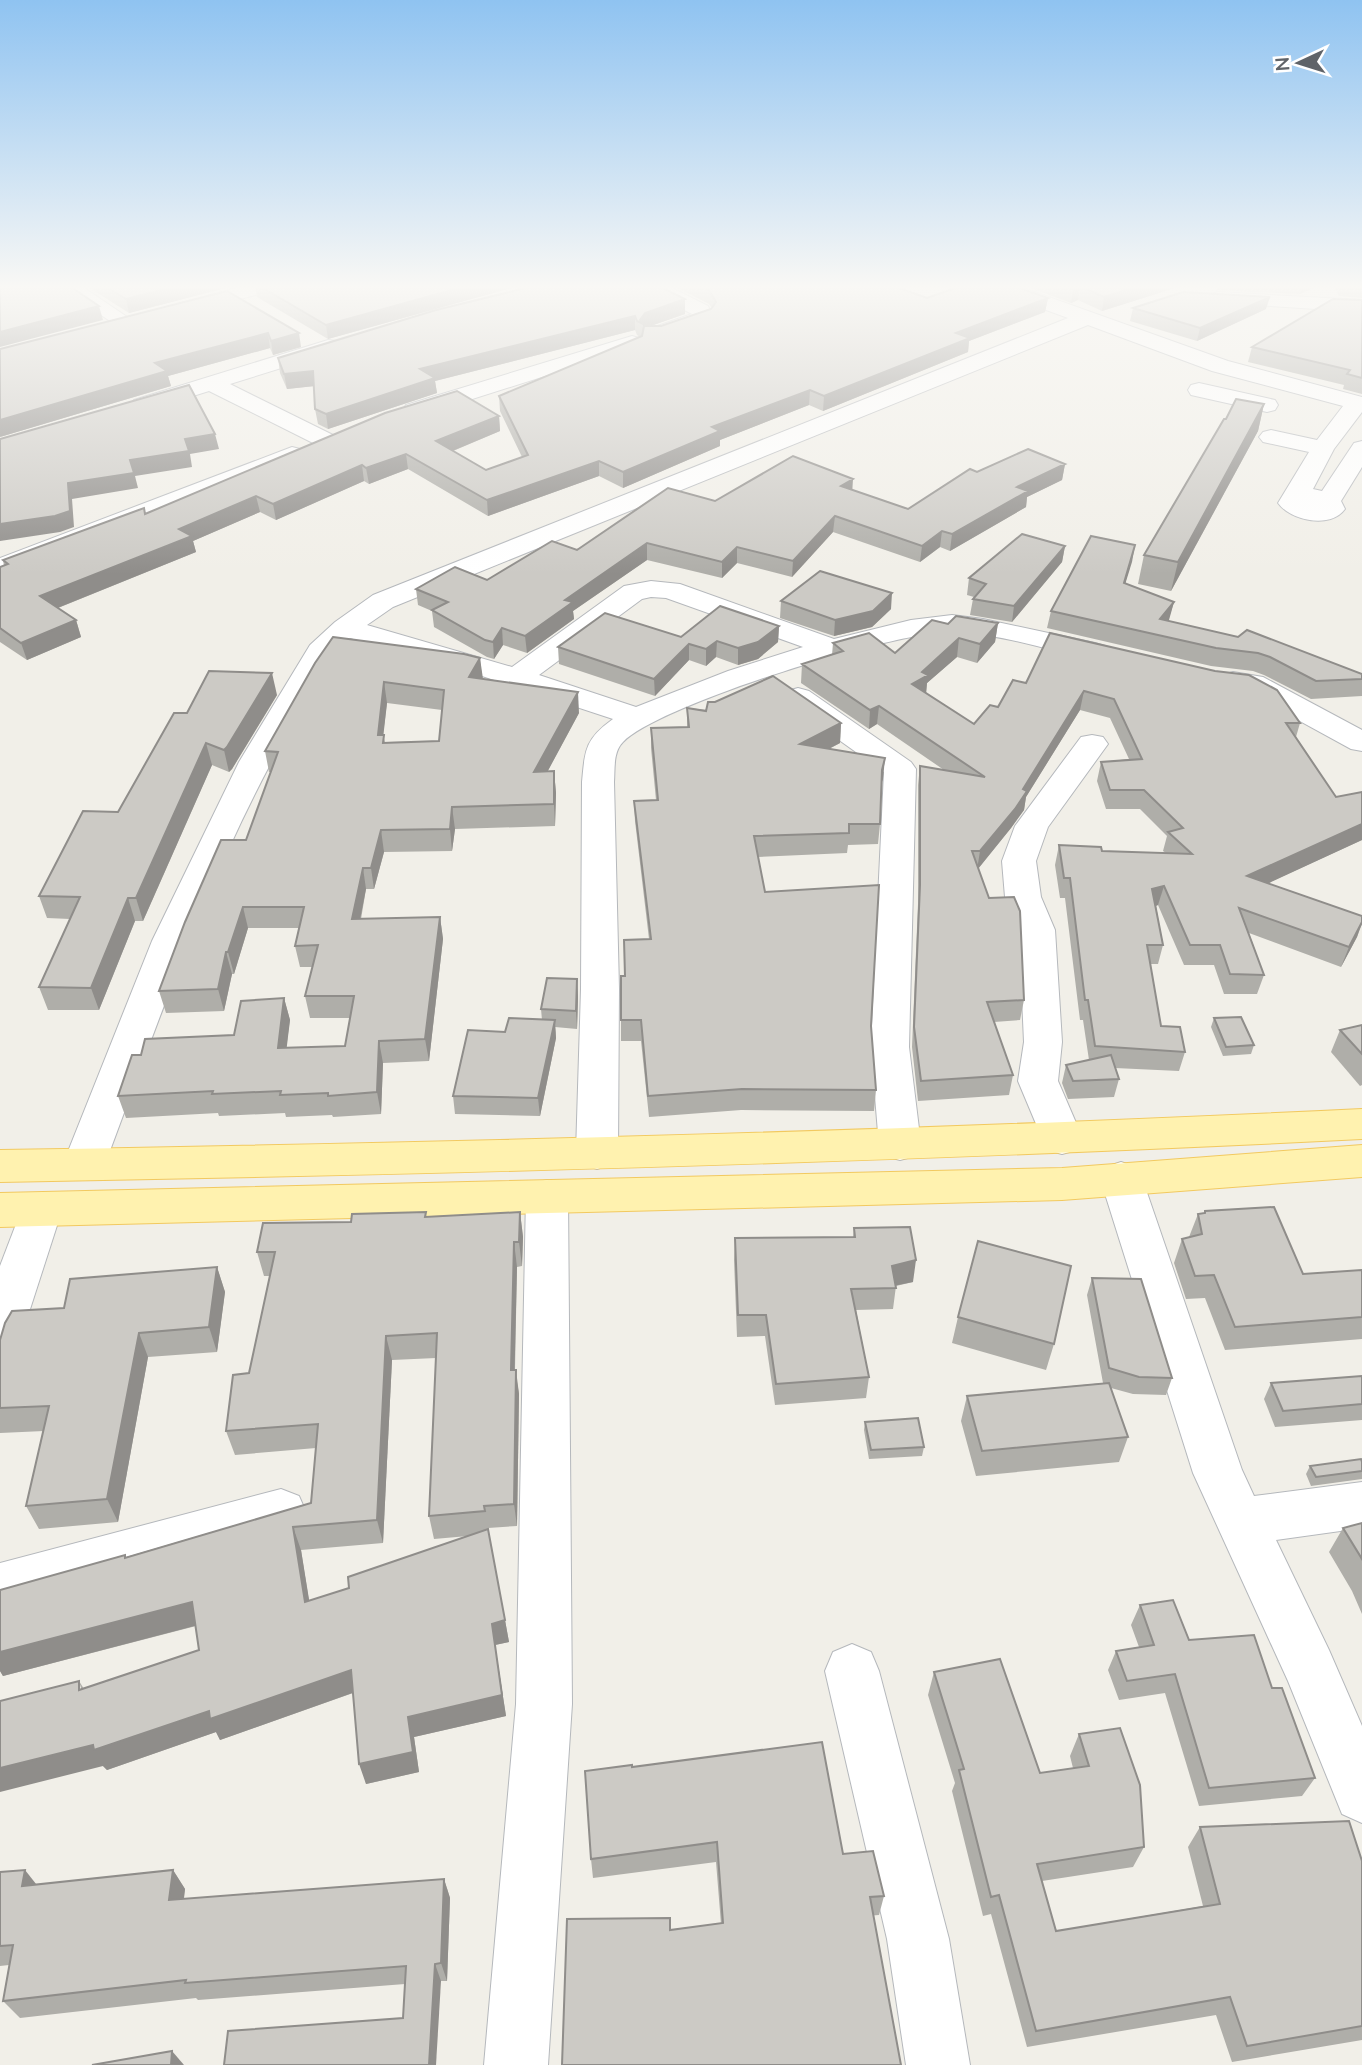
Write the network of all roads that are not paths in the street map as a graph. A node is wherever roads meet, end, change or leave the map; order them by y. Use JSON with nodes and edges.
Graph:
{"nodes":[{"id":1,"x":222,"y":381,"type":"edge"},
{"id":2,"x":505,"y":381,"type":"edge"},
{"id":3,"x":937,"y":381,"type":"edge"},
{"id":4,"x":1278,"y":381,"type":"edge"},
{"id":5,"x":214,"y":384,"type":"junction"},
{"id":6,"x":1199,"y":390,"type":"dead end"},
{"id":7,"x":1360,"y":403,"type":"edge"},
{"id":8,"x":120,"y":411,"type":"edge"},
{"id":9,"x":1292,"y":411,"type":"dead end"},
{"id":10,"x":394,"y":416,"type":"edge"},
{"id":11,"x":1316,"y":416,"type":"dead end"},
{"id":12,"x":1341,"y":422,"type":"junction"},
{"id":13,"x":1271,"y":437,"type":"dead end"},
{"id":14,"x":1362,"y":448,"type":"edge"},
{"id":15,"x":1323,"y":449,"type":"junction"},
{"id":16,"x":0,"y":567,"type":"edge"},
{"id":17,"x":345,"y":628,"type":"junction"},
{"id":18,"x":832,"y":648,"type":"junction"},
{"id":19,"x":1119,"y":657,"type":"edge"},
{"id":20,"x":759,"y":670,"type":"junction"},
{"id":21,"x":516,"y":678,"type":"junction"},
{"id":22,"x":1210,"y":678,"type":"edge"},
{"id":23,"x":637,"y":717,"type":"junction"},
{"id":24,"x":1362,"y":741,"type":"edge"},
{"id":25,"x":1092,"y":744,"type":"dead end"},
{"id":26,"x":1362,"y":1124,"type":"edge"},
{"id":27,"x":1062,"y":1139,"type":"junction"},
{"id":28,"x":900,"y":1145,"type":"junction"},
{"id":29,"x":597,"y":1153,"type":"junction"},
{"id":30,"x":1362,"y":1161,"type":"edge"},
{"id":31,"x":84,"y":1164,"type":"junction"},
{"id":32,"x":0,"y":1166,"type":"edge"},
{"id":33,"x":1121,"y":1178,"type":"junction"},
{"id":34,"x":547,"y":1196,"type":"junction"},
{"id":35,"x":20,"y":1210,"type":"edge"},
{"id":36,"x":0,"y":1331,"type":"edge"},
{"id":37,"x":1362,"y":1505,"type":"edge"},
{"id":38,"x":281,"y":1512,"type":"edge"},
{"id":39,"x":1239,"y":1521,"type":"junction"},
{"id":40,"x":0,"y":1588,"type":"edge"},
{"id":41,"x":852,"y":1671,"type":"dead end"},
{"id":42,"x":1362,"y":1794,"type":"edge"},
{"id":43,"x":516,"y":2065,"type":"edge"},
{"id":44,"x":938,"y":2065,"type":"edge"}],
"edges":[{"from":1,"to":5,"type":"street"},
{"from":2,"to":10,"type":"street"},
{"from":3,"to":17,"type":"street"},
{"from":4,"to":7,"type":"street"},
{"from":5,"to":8,"type":"street"},
{"from":5,"to":16,"type":"street"},
{"from":6,"to":9,"type":"street"},
{"from":7,"to":12,"type":"street"},
{"from":11,"to":12,"type":"street"},
{"from":12,"to":15,"type":"street"},
{"from":13,"to":15,"type":"street"},
{"from":14,"to":15,"type":"street"},
{"from":17,"to":21,"type":"street"},
{"from":17,"to":31,"type":"street"},
{"from":18,"to":19,"type":"street"},
{"from":18,"to":20,"type":"street"},
{"from":18,"to":21,"type":"street"},
{"from":20,"to":23,"type":"street"},
{"from":20,"to":28,"type":"street"},
{"from":21,"to":23,"type":"street"},
{"from":22,"to":24,"type":"street"},
{"from":23,"to":29,"type":"street"},
{"from":25,"to":27,"type":"street"},
{"from":26,"to":27,"type":"main road"},
{"from":27,"to":28,"type":"main road"},
{"from":28,"to":29,"type":"main road"},
{"from":29,"to":31,"type":"main road"},
{"from":30,"to":33,"type":"main road"},
{"from":31,"to":32,"type":"main road"},
{"from":33,"to":34,"type":"main road"},
{"from":33,"to":39,"type":"street"},
{"from":34,"to":35,"type":"main road"},
{"from":34,"to":43,"type":"street"},
{"from":35,"to":36,"type":"street"},
{"from":37,"to":39,"type":"street"},
{"from":38,"to":40,"type":"street"},
{"from":39,"to":42,"type":"street"},
{"from":41,"to":44,"type":"street"}]}
